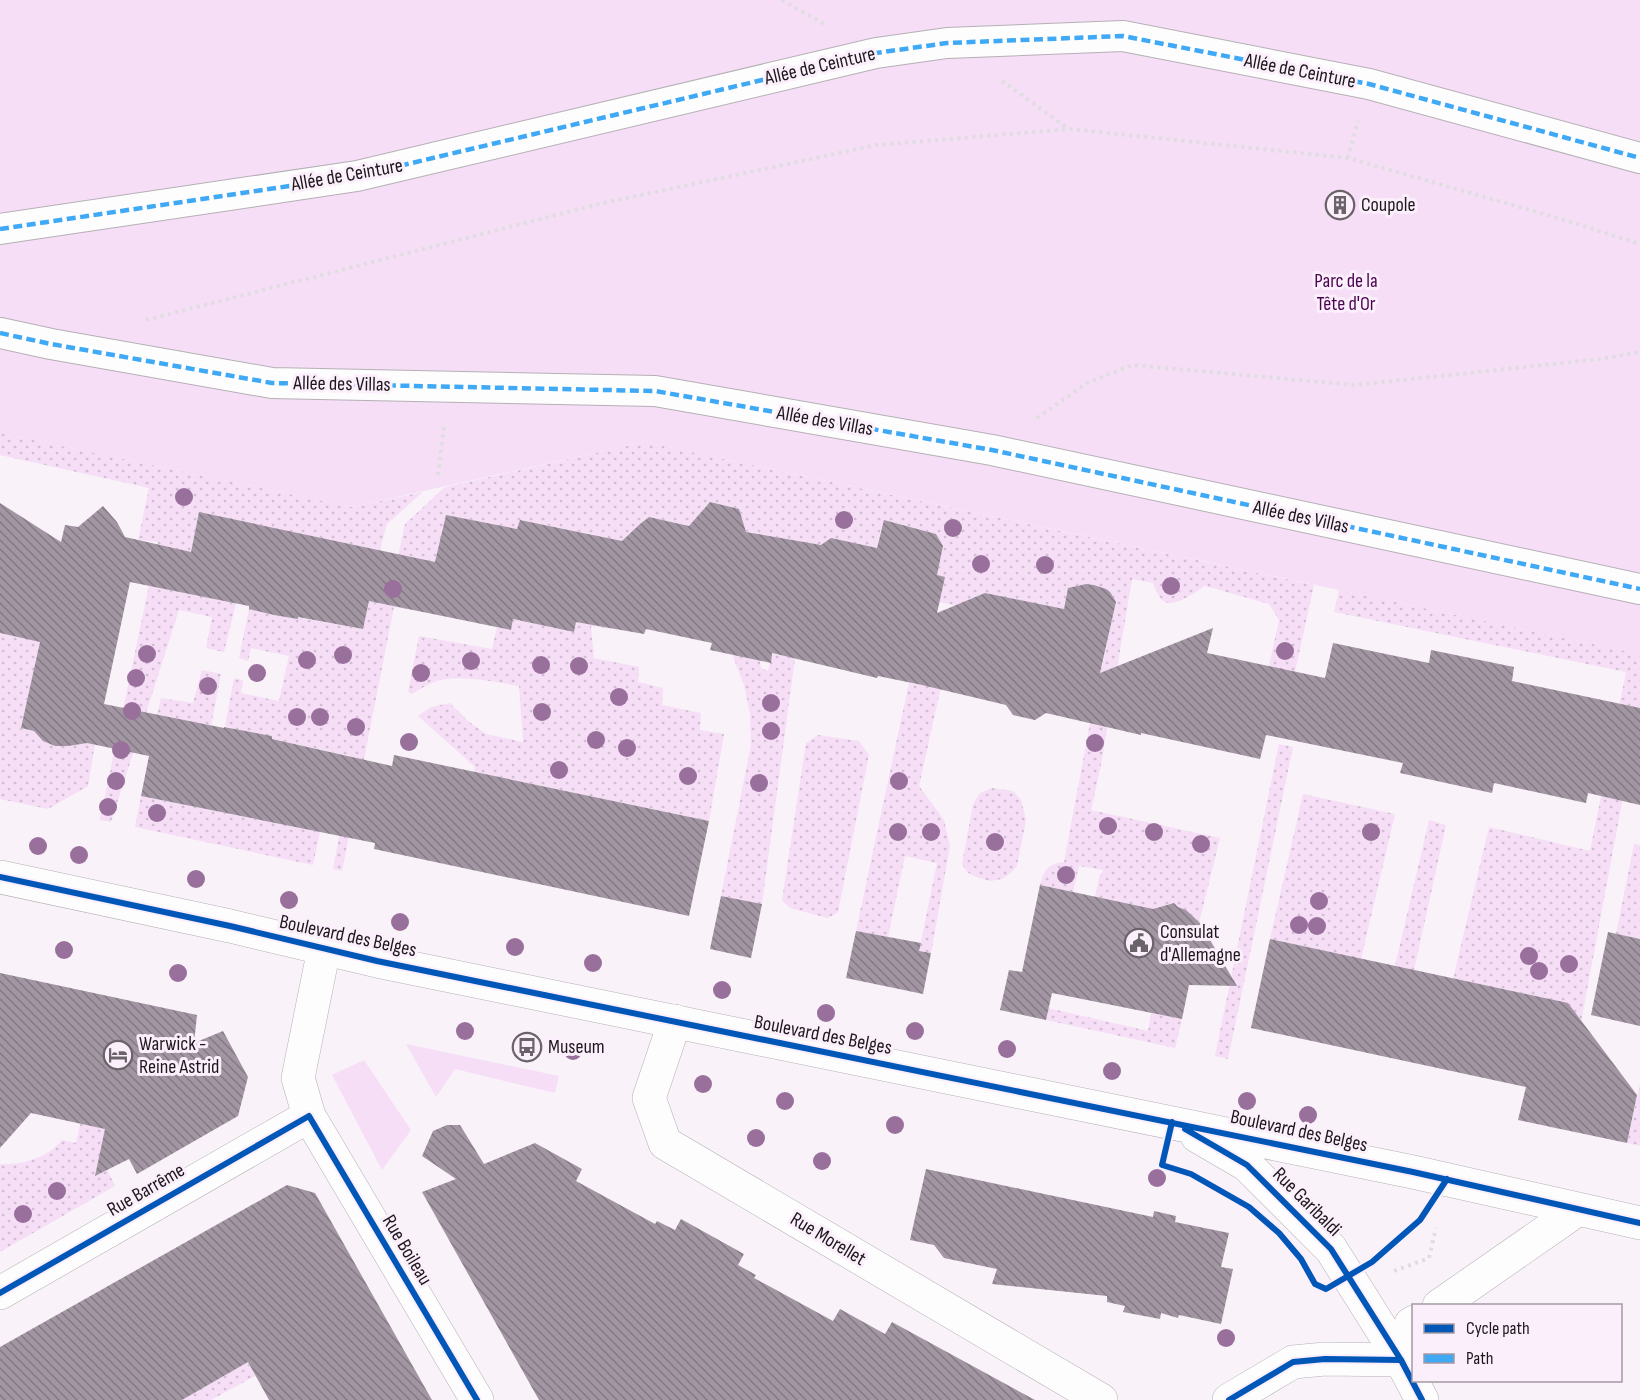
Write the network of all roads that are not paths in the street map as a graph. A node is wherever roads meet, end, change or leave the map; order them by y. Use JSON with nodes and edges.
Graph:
{"nodes":[{"id":1,"x":1640,"y":158,"type":"edge"},
{"id":2,"x":0,"y":229,"type":"edge"},
{"id":3,"x":0,"y":333,"type":"edge"},
{"id":4,"x":1640,"y":589,"type":"edge"},
{"id":5,"x":0,"y":877,"type":"edge"},
{"id":6,"x":324,"y":949,"type":"junction"},
{"id":7,"x":675,"y":1022,"type":"junction"},
{"id":8,"x":309,"y":1116,"type":"junction"},
{"id":9,"x":1172,"y":1122,"type":"junction"},
{"id":10,"x":1577,"y":1210,"type":"junction"},
{"id":11,"x":1640,"y":1224,"type":"edge"},
{"id":12,"x":0,"y":1293,"type":"edge"},
{"id":13,"x":1440,"y":1304,"type":"edge"},
{"id":14,"x":1412,"y":1323,"type":"edge"},
{"id":15,"x":1401,"y":1360,"type":"junction"},
{"id":16,"x":1412,"y":1381,"type":"edge"},
{"id":17,"x":1413,"y":1382,"type":"edge"},
{"id":18,"x":477,"y":1400,"type":"edge"},
{"id":19,"x":1101,"y":1400,"type":"edge"},
{"id":20,"x":1229,"y":1400,"type":"edge"},
{"id":21,"x":1422,"y":1400,"type":"edge"}],
"edges":[{"from":1,"to":2,"type":"street","name":"Allée de Ceinture"},
{"from":3,"to":4,"type":"street","name":"Allée des Villas"},
{"from":5,"to":6,"type":"main road","name":"Boulevard des Belges"},
{"from":6,"to":7,"type":"main road","name":"Boulevard des Belges"},
{"from":6,"to":8,"type":"main road","name":"Rue Boileau"},
{"from":7,"to":9,"type":"main road","name":"Boulevard des Belges"},
{"from":7,"to":19,"type":"main road","name":"Rue Morellet"},
{"from":8,"to":12,"type":"main road","name":"Rue Barrême"},
{"from":8,"to":18,"type":"main road","name":"Rue Boileau"},
{"from":9,"to":10,"type":"main road","name":"Boulevard des Belges"},
{"from":9,"to":15,"type":"main road","name":"Rue Garibaldi"},
{"from":10,"to":11,"type":"main road","name":"Boulevard des Belges"},
{"from":10,"to":13,"type":"main road"},
{"from":14,"to":15,"type":"main road"},
{"from":15,"to":16,"type":"main road","name":"Rue Garibaldi"},
{"from":15,"to":20,"type":"main road"},
{"from":17,"to":21,"type":"main road","name":"Rue Garibaldi"}]}
